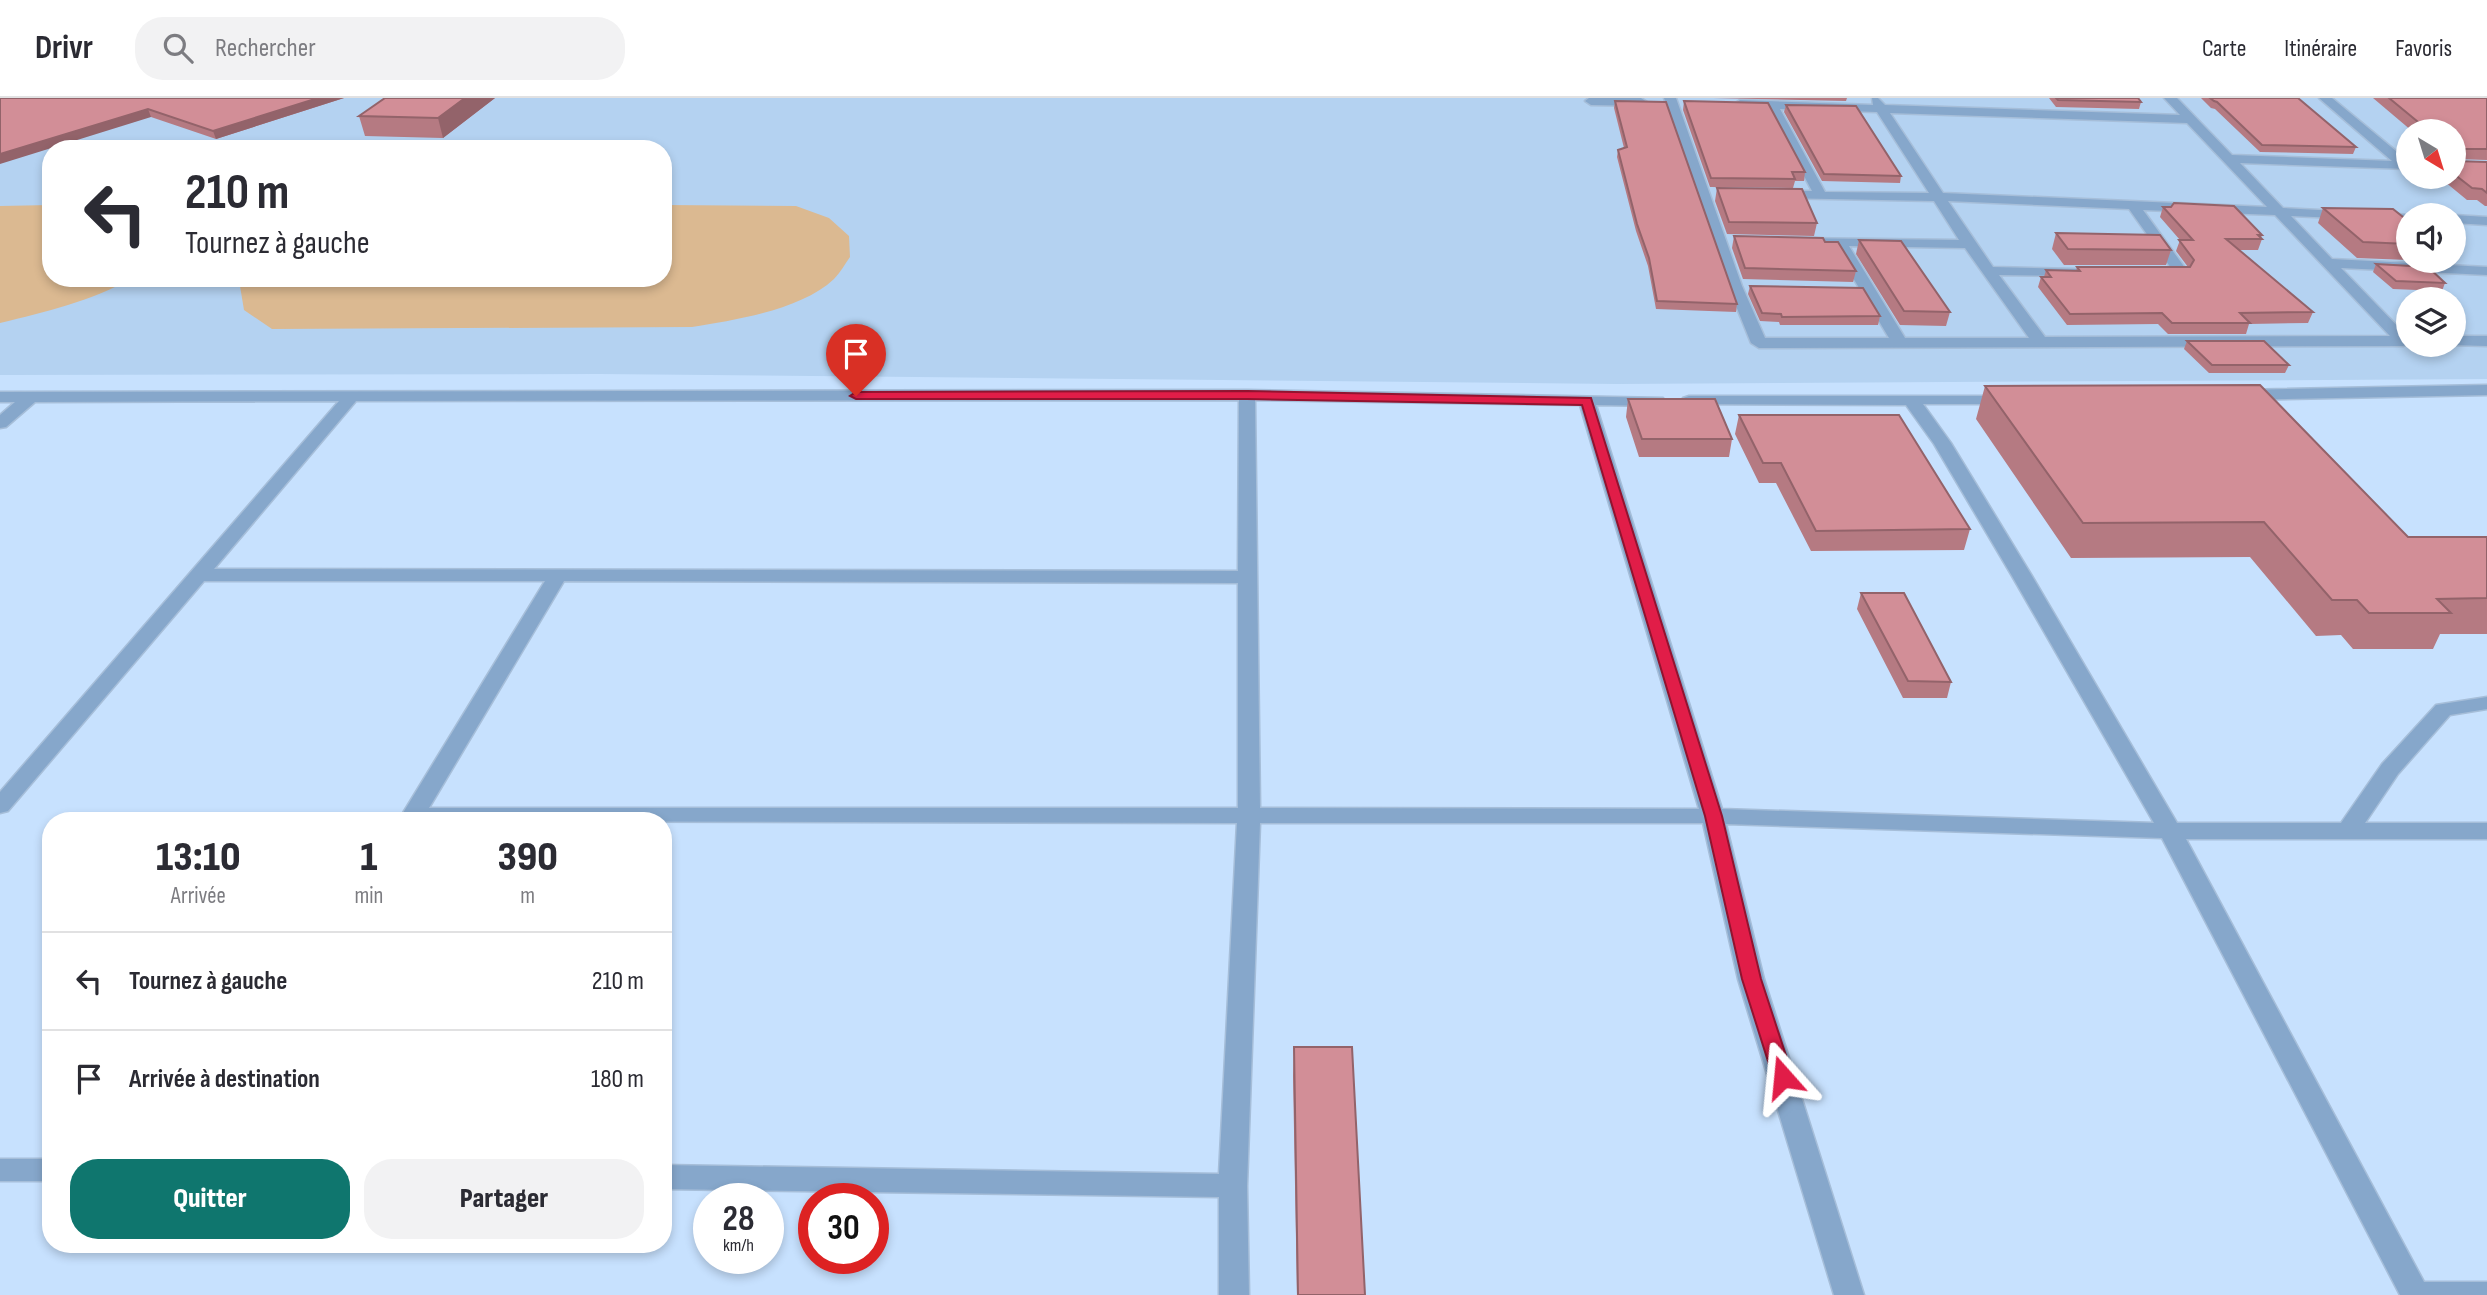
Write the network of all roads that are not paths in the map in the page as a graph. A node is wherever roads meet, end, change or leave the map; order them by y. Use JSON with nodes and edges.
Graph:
{"nodes":[{"id":1,"x":2011,"y":98,"type":"edge"},
{"id":2,"x":2170,"y":98,"type":"edge"},
{"id":3,"x":2325,"y":98,"type":"edge"},
{"id":4,"x":1591,"y":101,"type":"dead end"},
{"id":5,"x":1675,"y":101,"type":"edge"},
{"id":6,"x":1722,"y":103,"type":"edge"},
{"id":7,"x":1878,"y":103,"type":"edge"},
{"id":8,"x":1772,"y":105,"type":"junction"},
{"id":9,"x":2020,"y":111,"type":"junction"},
{"id":10,"x":2189,"y":119,"type":"junction"},
{"id":11,"x":2396,"y":157,"type":"edge"},
{"id":12,"x":2230,"y":159,"type":"junction"},
{"id":13,"x":2396,"y":165,"type":"edge"},
{"id":14,"x":1756,"y":195,"type":"edge"},
{"id":15,"x":1821,"y":196,"type":"junction"},
{"id":16,"x":1939,"y":197,"type":"junction"},
{"id":17,"x":2133,"y":205,"type":"junction"},
{"id":18,"x":2277,"y":211,"type":"junction"},
{"id":19,"x":2396,"y":216,"type":"edge"},
{"id":20,"x":2466,"y":220,"type":"edge"},
{"id":21,"x":2487,"y":221,"type":"edge"},
{"id":22,"x":1786,"y":241,"type":"edge"},
{"id":23,"x":1839,"y":242,"type":"junction"},
{"id":24,"x":1969,"y":244,"type":"junction"},
{"id":25,"x":2328,"y":263,"type":"junction"},
{"id":26,"x":1990,"y":271,"type":"junction"},
{"id":27,"x":2487,"y":271,"type":"edge"},
{"id":28,"x":2085,"y":272,"type":"edge"},
{"id":29,"x":2140,"y":272,"type":"edge"},
{"id":30,"x":2396,"y":331,"type":"edge"},
{"id":31,"x":2396,"y":341,"type":"edge"},
{"id":32,"x":2466,"y":341,"type":"edge"},
{"id":33,"x":2487,"y":341,"type":"edge"},
{"id":34,"x":2040,"y":342,"type":"junction"},
{"id":35,"x":1900,"y":343,"type":"junction"},
{"id":36,"x":2483,"y":394,"type":"edge"},
{"id":37,"x":1247,"y":395,"type":"junction"},
{"id":38,"x":2229,"y":395,"type":"edge"},
{"id":39,"x":352,"y":396,"type":"junction"},
{"id":40,"x":0,"y":397,"type":"edge"},
{"id":41,"x":31,"y":397,"type":"junction"},
{"id":42,"x":2022,"y":399,"type":"edge"},
{"id":43,"x":1587,"y":401,"type":"junction"},
{"id":44,"x":1913,"y":401,"type":"junction"},
{"id":45,"x":0,"y":424,"type":"edge"},
{"id":46,"x":199,"y":575,"type":"junction"},
{"id":47,"x":558,"y":576,"type":"junction"},
{"id":48,"x":1248,"y":577,"type":"junction"},
{"id":49,"x":2487,"y":703,"type":"edge"},
{"id":50,"x":0,"y":806,"type":"edge"},
{"id":51,"x":415,"y":812,"type":"edge"},
{"id":52,"x":1249,"y":815,"type":"junction"},
{"id":53,"x":1713,"y":816,"type":"junction"},
{"id":54,"x":672,"y":817,"type":"edge"},
{"id":55,"x":2349,"y":829,"type":"junction"},
{"id":56,"x":2169,"y":831,"type":"junction"},
{"id":57,"x":2487,"y":831,"type":"edge"},
{"id":58,"x":0,"y":1170,"type":"edge"},
{"id":59,"x":42,"y":1170,"type":"edge"},
{"id":60,"x":672,"y":1177,"type":"edge"},
{"id":61,"x":1233,"y":1186,"type":"junction"},
{"id":62,"x":1234,"y":1295,"type":"edge"},
{"id":63,"x":1849,"y":1295,"type":"edge"},
{"id":64,"x":2415,"y":1295,"type":"edge"},
{"id":65,"x":2487,"y":1295,"type":"edge"}],
"edges":[{"from":1,"to":9,"type":"street"},
{"from":2,"to":10,"type":"street"},
{"from":3,"to":11,"type":"street"},
{"from":4,"to":5,"type":"street"},
{"from":5,"to":35,"type":"street"},
{"from":6,"to":8,"type":"street"},
{"from":7,"to":8,"type":"street"},
{"from":7,"to":9,"type":"street"},
{"from":7,"to":16,"type":"street"},
{"from":8,"to":15,"type":"street"},
{"from":9,"to":10,"type":"street"},
{"from":10,"to":12,"type":"street"},
{"from":12,"to":13,"type":"street"},
{"from":12,"to":18,"type":"street"},
{"from":14,"to":15,"type":"street"},
{"from":15,"to":16,"type":"street"},
{"from":16,"to":17,"type":"street"},
{"from":16,"to":24,"type":"street"},
{"from":17,"to":18,"type":"street"},
{"from":17,"to":29,"type":"street"},
{"from":18,"to":19,"type":"street"},
{"from":18,"to":25,"type":"street"},
{"from":20,"to":21,"type":"street"},
{"from":22,"to":23,"type":"street"},
{"from":23,"to":24,"type":"street"},
{"from":23,"to":35,"type":"street"},
{"from":24,"to":26,"type":"street"},
{"from":25,"to":27,"type":"street"},
{"from":25,"to":30,"type":"street"},
{"from":26,"to":28,"type":"street"},
{"from":26,"to":34,"type":"street"},
{"from":31,"to":34,"type":"street"},
{"from":32,"to":33,"type":"street"},
{"from":34,"to":35,"type":"street"},
{"from":36,"to":38,"type":"street"},
{"from":37,"to":39,"type":"street"},
{"from":37,"to":43,"type":"street"},
{"from":37,"to":48,"type":"street"},
{"from":39,"to":41,"type":"street"},
{"from":39,"to":46,"type":"street"},
{"from":40,"to":41,"type":"street"},
{"from":41,"to":45,"type":"street"},
{"from":42,"to":44,"type":"street"},
{"from":43,"to":44,"type":"street"},
{"from":43,"to":53,"type":"street"},
{"from":44,"to":56,"type":"street"},
{"from":46,"to":47,"type":"street"},
{"from":46,"to":50,"type":"street"},
{"from":47,"to":48,"type":"street"},
{"from":47,"to":51,"type":"street"},
{"from":48,"to":52,"type":"street"},
{"from":49,"to":55,"type":"street"},
{"from":52,"to":53,"type":"street"},
{"from":52,"to":54,"type":"street"},
{"from":52,"to":61,"type":"street"},
{"from":53,"to":56,"type":"street"},
{"from":53,"to":63,"type":"street"},
{"from":55,"to":56,"type":"street"},
{"from":55,"to":57,"type":"street"},
{"from":56,"to":64,"type":"street"},
{"from":58,"to":59,"type":"street"},
{"from":60,"to":61,"type":"street"},
{"from":61,"to":62,"type":"street"},
{"from":64,"to":65,"type":"street"}]}
